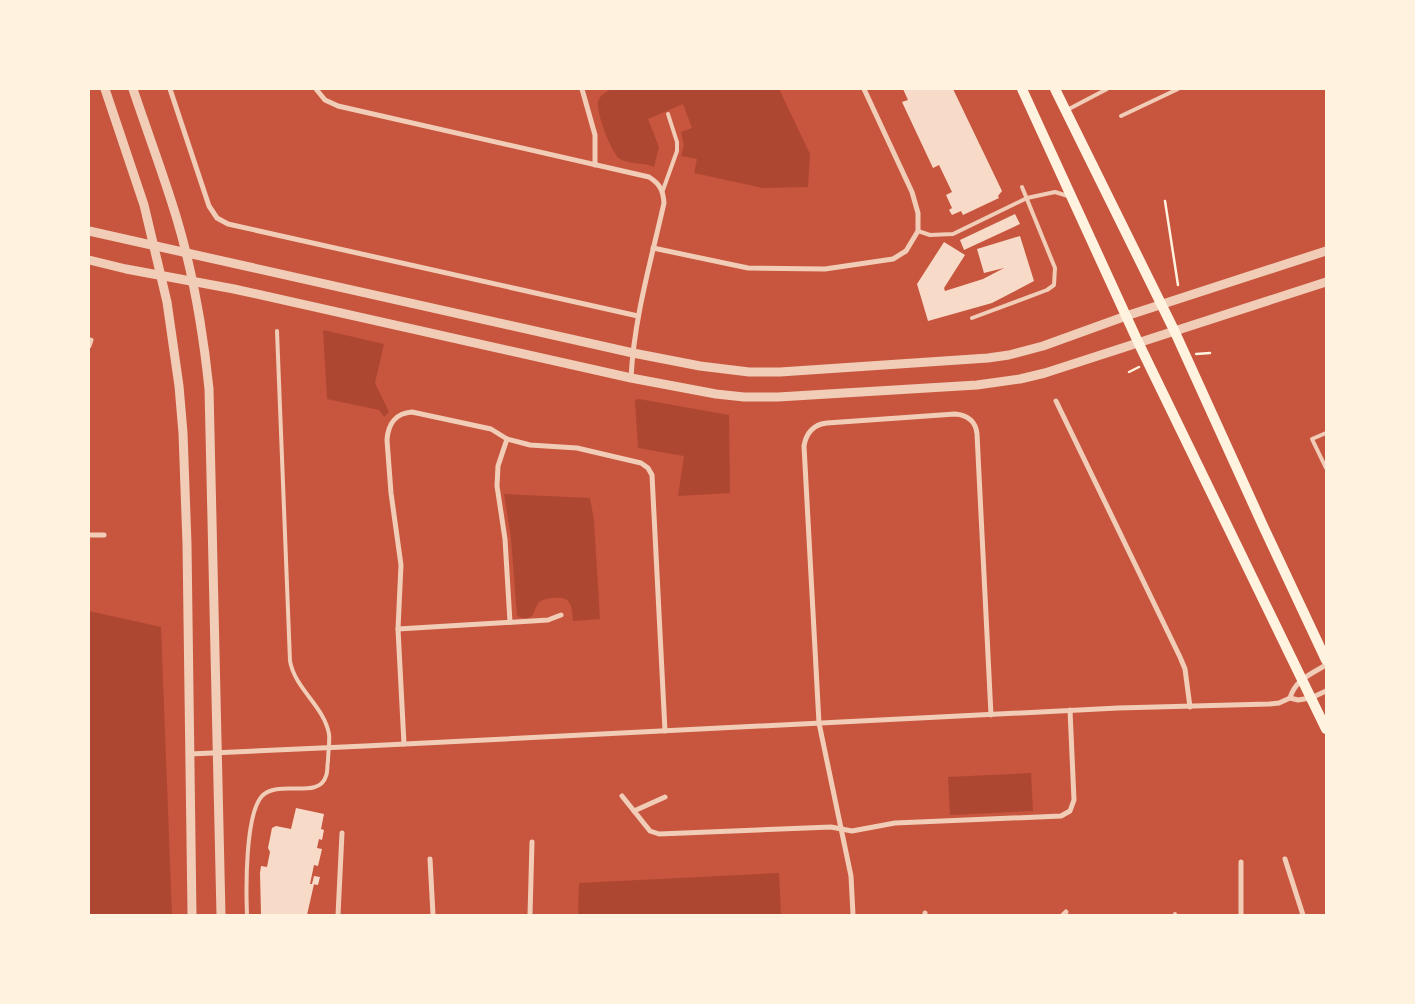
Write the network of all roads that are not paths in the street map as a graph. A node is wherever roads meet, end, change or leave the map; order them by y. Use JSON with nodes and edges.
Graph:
{"nodes":[{"id":1,"x":105,"y":89,"type":"edge"},
{"id":2,"x":133,"y":89,"type":"edge"},
{"id":3,"x":170,"y":89,"type":"edge"},
{"id":4,"x":316,"y":89,"type":"edge"},
{"id":5,"x":589,"y":89,"type":"edge"},
{"id":6,"x":864,"y":89,"type":"edge"},
{"id":7,"x":1022,"y":89,"type":"edge"},
{"id":8,"x":1055,"y":89,"type":"edge"},
{"id":9,"x":1107,"y":89,"type":"edge"},
{"id":10,"x":1178,"y":89,"type":"edge"},
{"id":11,"x":582,"y":90,"type":"edge"},
{"id":12,"x":1067,"y":110,"type":"junction"},
{"id":13,"x":668,"y":114,"type":"dead end"},
{"id":14,"x":1121,"y":116,"type":"dead end"},
{"id":15,"x":595,"y":165,"type":"junction"},
{"id":16,"x":1022,"y":186,"type":"dead end"},
{"id":17,"x":663,"y":190,"type":"junction"},
{"id":18,"x":1072,"y":197,"type":"junction"},
{"id":19,"x":1027,"y":198,"type":"junction"},
{"id":20,"x":89,"y":231,"type":"edge"},
{"id":21,"x":918,"y":231,"type":"junction"},
{"id":22,"x":154,"y":245,"type":"junction"},
{"id":23,"x":653,"y":248,"type":"junction"},
{"id":24,"x":1326,"y":251,"type":"edge"},
{"id":25,"x":185,"y":252,"type":"junction"},
{"id":26,"x":89,"y":260,"type":"edge"},
{"id":27,"x":160,"y":275,"type":"junction"},
{"id":28,"x":192,"y":281,"type":"junction"},
{"id":29,"x":1326,"y":282,"type":"edge"},
{"id":30,"x":1161,"y":304,"type":"junction"},
{"id":31,"x":638,"y":316,"type":"junction"},
{"id":32,"x":1126,"y":316,"type":"junction"},
{"id":33,"x":972,"y":318,"type":"dead end"},
{"id":34,"x":1174,"y":330,"type":"junction"},
{"id":35,"x":277,"y":331,"type":"dead end"},
{"id":36,"x":1138,"y":342,"type":"junction"},
{"id":37,"x":632,"y":353,"type":"junction"},
{"id":38,"x":631,"y":378,"type":"junction"},
{"id":39,"x":1056,"y":401,"type":"dead end"},
{"id":40,"x":1326,"y":433,"type":"edge"},
{"id":41,"x":507,"y":439,"type":"junction"},
{"id":42,"x":1326,"y":468,"type":"edge"},
{"id":43,"x":89,"y":535,"type":"edge"},
{"id":44,"x":104,"y":535,"type":"dead end"},
{"id":45,"x":561,"y":616,"type":"dead end"},
{"id":46,"x":510,"y":622,"type":"junction"},
{"id":47,"x":398,"y":629,"type":"junction"},
{"id":48,"x":1326,"y":660,"type":"edge"},
{"id":49,"x":1326,"y":665,"type":"edge"},
{"id":50,"x":1302,"y":679,"type":"junction"},
{"id":51,"x":1326,"y":691,"type":"edge"},
{"id":52,"x":1290,"y":698,"type":"junction"},
{"id":53,"x":1311,"y":698,"type":"junction"},
{"id":54,"x":1190,"y":707,"type":"junction"},
{"id":55,"x":1070,"y":710,"type":"junction"},
{"id":56,"x":991,"y":714,"type":"junction"},
{"id":57,"x":819,"y":723,"type":"junction"},
{"id":58,"x":1326,"y":729,"type":"edge"},
{"id":59,"x":665,"y":731,"type":"junction"},
{"id":60,"x":404,"y":744,"type":"junction"},
{"id":61,"x":329,"y":748,"type":"junction"},
{"id":62,"x":217,"y":752,"type":"junction"},
{"id":63,"x":190,"y":754,"type":"junction"},
{"id":64,"x":622,"y":796,"type":"dead end"},
{"id":65,"x":664,"y":797,"type":"dead end"},
{"id":66,"x":634,"y":812,"type":"junction"},
{"id":67,"x":841,"y":829,"type":"junction"},
{"id":68,"x":342,"y":832,"type":"dead end"},
{"id":69,"x":532,"y":842,"type":"dead end"},
{"id":70,"x":430,"y":859,"type":"dead end"},
{"id":71,"x":1285,"y":859,"type":"dead end"},
{"id":72,"x":1240,"y":862,"type":"dead end"},
{"id":73,"x":192,"y":915,"type":"edge"},
{"id":74,"x":221,"y":915,"type":"edge"},
{"id":75,"x":247,"y":915,"type":"edge"},
{"id":76,"x":338,"y":915,"type":"edge"},
{"id":77,"x":433,"y":915,"type":"edge"},
{"id":78,"x":530,"y":915,"type":"edge"},
{"id":79,"x":853,"y":915,"type":"edge"},
{"id":80,"x":1240,"y":915,"type":"edge"},
{"id":81,"x":1303,"y":915,"type":"edge"}],
"edges":[{"from":1,"to":22,"type":"street"},
{"from":2,"to":25,"type":"street"},
{"from":3,"to":31,"type":"street"},
{"from":4,"to":15,"type":"street"},
{"from":5,"to":11,"type":"street"},
{"from":6,"to":21,"type":"street"},
{"from":7,"to":18,"type":"main road"},
{"from":8,"to":12,"type":"main road"},
{"from":9,"to":12,"type":"lane"},
{"from":10,"to":14,"type":"lane"},
{"from":11,"to":15,"type":"street"},
{"from":12,"to":30,"type":"main road"},
{"from":13,"to":17,"type":"lane"},
{"from":15,"to":17,"type":"street"},
{"from":16,"to":19,"type":"lane"},
{"from":17,"to":23,"type":"street"},
{"from":18,"to":19,"type":"lane"},
{"from":18,"to":32,"type":"main road"},
{"from":19,"to":21,"type":"lane"},
{"from":19,"to":33,"type":"lane"},
{"from":20,"to":22,"type":"street"},
{"from":21,"to":23,"type":"street"},
{"from":22,"to":25,"type":"street"},
{"from":22,"to":27,"type":"street"},
{"from":23,"to":31,"type":"street"},
{"from":24,"to":30,"type":"street"},
{"from":25,"to":28,"type":"street"},
{"from":25,"to":37,"type":"street"},
{"from":26,"to":27,"type":"street"},
{"from":27,"to":28,"type":"street"},
{"from":27,"to":63,"type":"street"},
{"from":28,"to":38,"type":"street"},
{"from":28,"to":62,"type":"street"},
{"from":29,"to":34,"type":"street"},
{"from":30,"to":32,"type":"street"},
{"from":30,"to":34,"type":"main road"},
{"from":31,"to":37,"type":"street"},
{"from":32,"to":36,"type":"main road"},
{"from":32,"to":37,"type":"street"},
{"from":34,"to":36,"type":"street"},
{"from":34,"to":48,"type":"main road"},
{"from":35,"to":61,"type":"lane"},
{"from":36,"to":38,"type":"street"},
{"from":36,"to":50,"type":"main road"},
{"from":37,"to":38,"type":"street"},
{"from":39,"to":54,"type":"street"},
{"from":40,"to":42,"type":"lane"},
{"from":41,"to":46,"type":"street"},
{"from":41,"to":47,"type":"street"},
{"from":41,"to":59,"type":"street"},
{"from":43,"to":44,"type":"street"},
{"from":45,"to":46,"type":"street"},
{"from":46,"to":47,"type":"street"},
{"from":47,"to":60,"type":"street"},
{"from":49,"to":50,"type":"street"},
{"from":50,"to":52,"type":"street"},
{"from":50,"to":53,"type":"main road"},
{"from":51,"to":53,"type":"street"},
{"from":52,"to":53,"type":"street"},
{"from":52,"to":54,"type":"street"},
{"from":53,"to":58,"type":"main road"},
{"from":54,"to":55,"type":"street"},
{"from":55,"to":56,"type":"street"},
{"from":55,"to":67,"type":"street"},
{"from":56,"to":57,"type":"street"},
{"from":56,"to":57,"type":"street"},
{"from":57,"to":59,"type":"street"},
{"from":57,"to":67,"type":"street"},
{"from":59,"to":60,"type":"street"},
{"from":60,"to":61,"type":"street"},
{"from":61,"to":62,"type":"street"},
{"from":61,"to":75,"type":"lane"},
{"from":62,"to":63,"type":"street"},
{"from":62,"to":74,"type":"street"},
{"from":63,"to":73,"type":"street"},
{"from":64,"to":66,"type":"street"},
{"from":65,"to":66,"type":"street"},
{"from":66,"to":67,"type":"street"},
{"from":67,"to":79,"type":"street"},
{"from":68,"to":76,"type":"street"},
{"from":69,"to":78,"type":"street"},
{"from":70,"to":77,"type":"street"},
{"from":71,"to":81,"type":"street"},
{"from":72,"to":80,"type":"street"}]}
